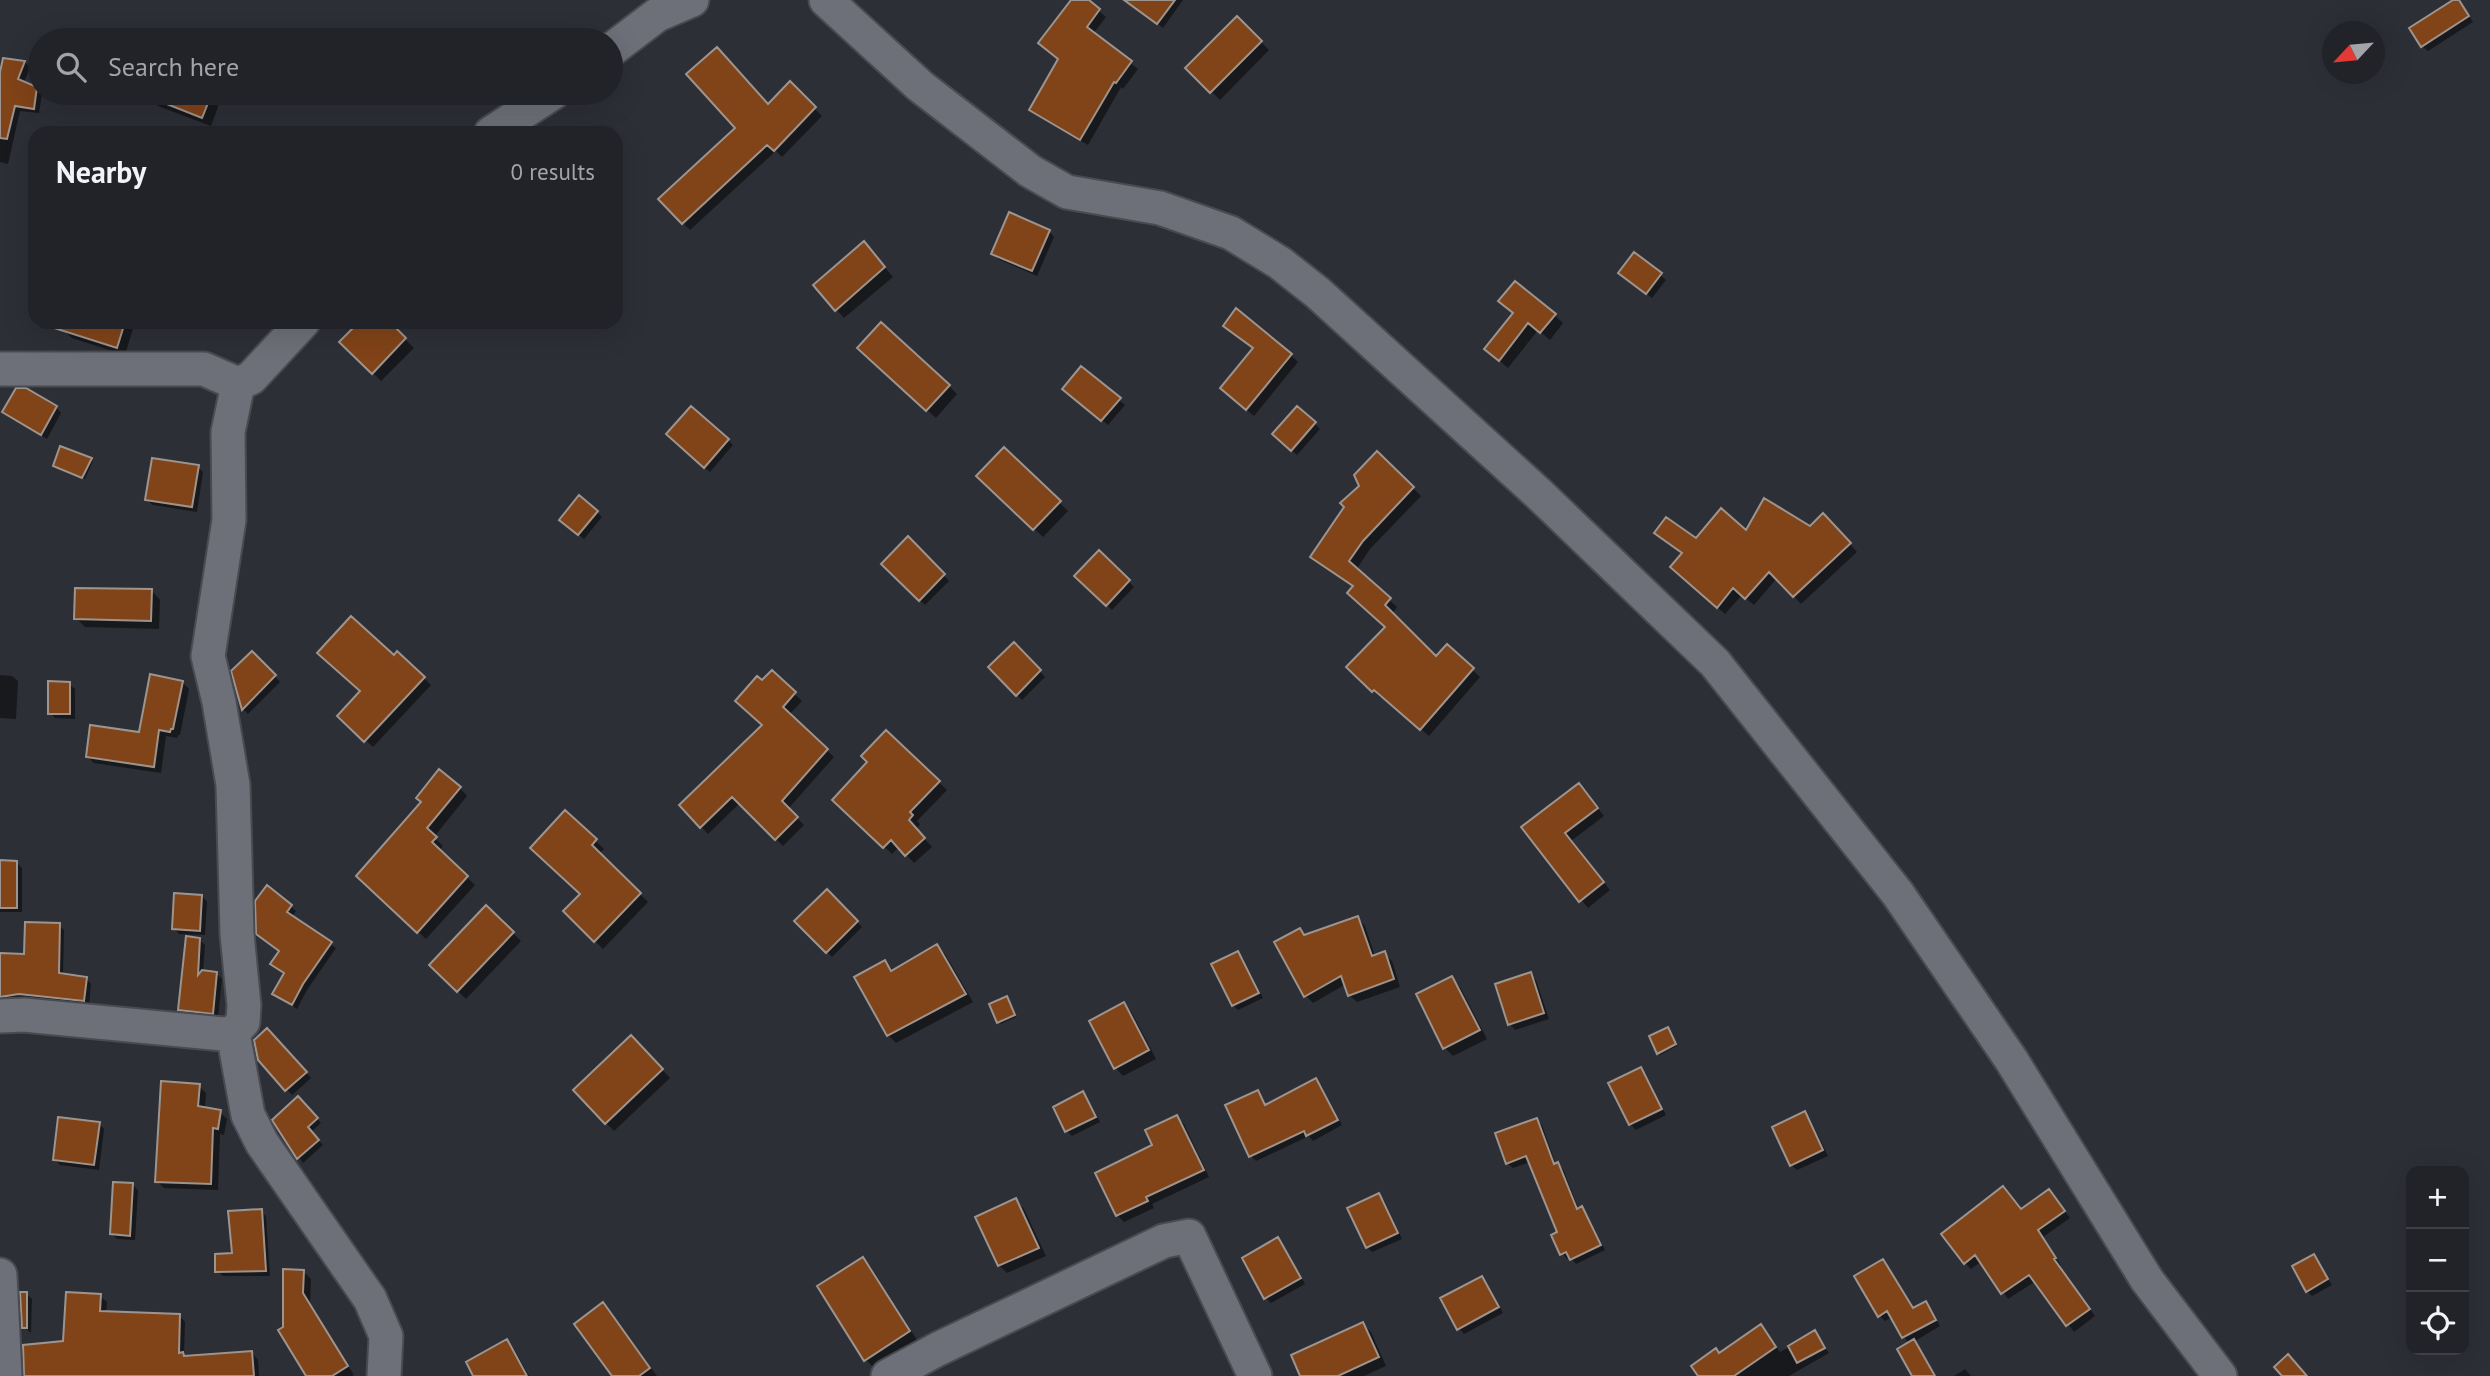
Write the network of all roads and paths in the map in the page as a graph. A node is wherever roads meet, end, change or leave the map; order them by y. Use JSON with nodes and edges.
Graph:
{"nodes":[{"id":1,"x":692,"y":0,"type":"edge"},
{"id":2,"x":826,"y":0,"type":"edge"},
{"id":3,"x":623,"y":41,"type":"edge"},
{"id":4,"x":534,"y":105,"type":"edge"},
{"id":5,"x":502,"y":126,"type":"edge"},
{"id":6,"x":296,"y":329,"type":"edge"},
{"id":7,"x":0,"y":369,"type":"edge"},
{"id":8,"x":238,"y":384,"type":"junction"},
{"id":9,"x":0,"y":1016,"type":"edge"},
{"id":10,"x":233,"y":1033,"type":"junction"},
{"id":11,"x":0,"y":1275,"type":"edge"},
{"id":12,"x":5,"y":1376,"type":"edge"},
{"id":13,"x":384,"y":1376,"type":"edge"},
{"id":14,"x":888,"y":1376,"type":"edge"},
{"id":15,"x":1255,"y":1376,"type":"edge"},
{"id":16,"x":2220,"y":1376,"type":"edge"}],
"edges":[{"from":1,"to":3,"type":"street"},
{"from":2,"to":16,"type":"street"},
{"from":4,"to":5,"type":"street"},
{"from":6,"to":8,"type":"street"},
{"from":7,"to":8,"type":"street"},
{"from":8,"to":10,"type":"street"},
{"from":9,"to":10,"type":"street"},
{"from":10,"to":13,"type":"street"},
{"from":11,"to":12,"type":"street"},
{"from":14,"to":15,"type":"street"}]}
